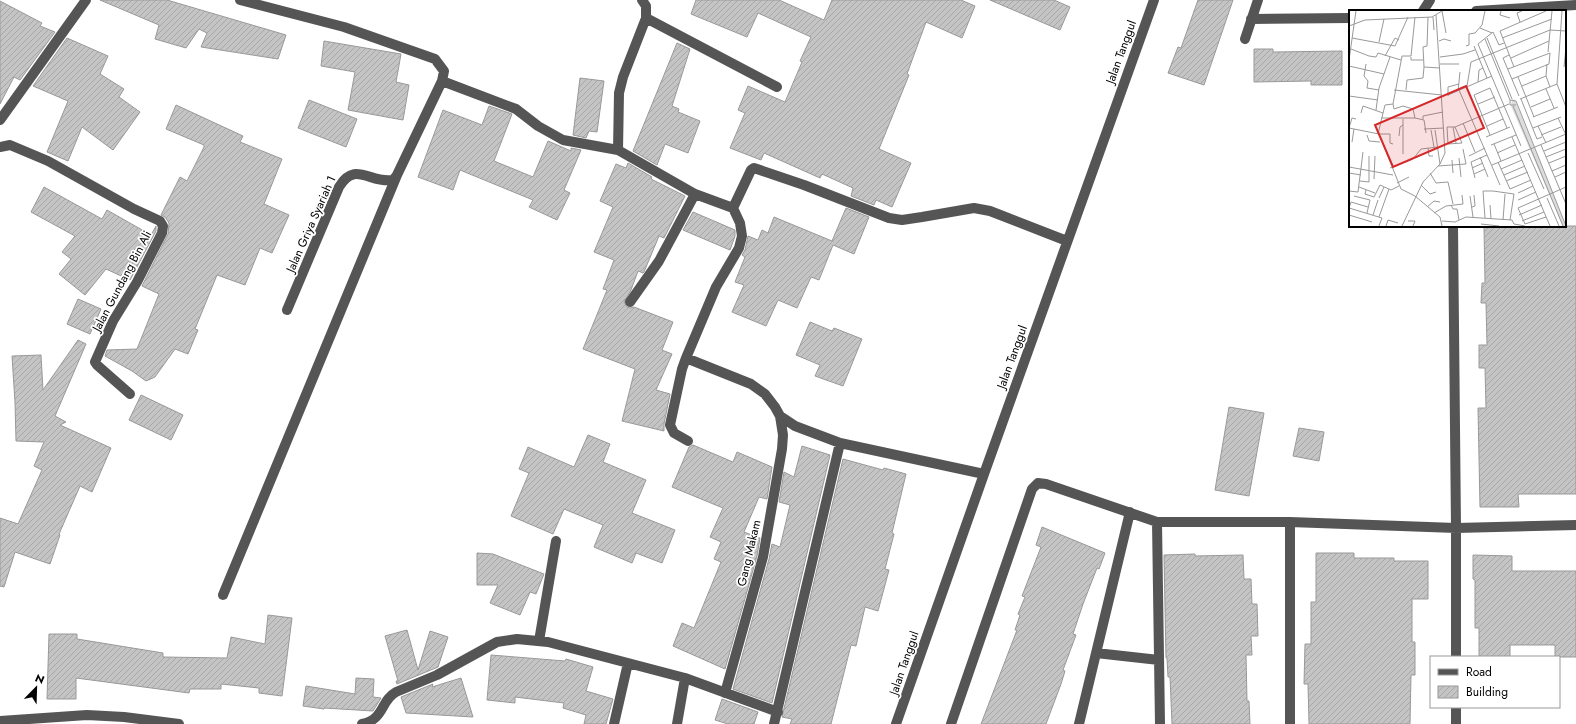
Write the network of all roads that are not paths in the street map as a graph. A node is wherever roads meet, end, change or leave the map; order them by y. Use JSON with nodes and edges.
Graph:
{"nodes":[{"id":1,"x":86,"y":0,"type":"edge"},
{"id":2,"x":240,"y":0,"type":"edge"},
{"id":3,"x":642,"y":0,"type":"edge"},
{"id":4,"x":1154,"y":0,"type":"edge"},
{"id":5,"x":1258,"y":0,"type":"edge"},
{"id":6,"x":1430,"y":0,"type":"edge"},
{"id":7,"x":1576,"y":5,"type":"edge"},
{"id":8,"x":1424,"y":10,"type":"edge"},
{"id":9,"x":1493,"y":10,"type":"edge"},
{"id":10,"x":646,"y":18,"type":"junction"},
{"id":11,"x":1349,"y":18,"type":"edge"},
{"id":12,"x":1251,"y":19,"type":"junction"},
{"id":13,"x":1244,"y":39,"type":"dead end"},
{"id":14,"x":442,"y":81,"type":"junction"},
{"id":15,"x":777,"y":87,"type":"dead end"},
{"id":16,"x":0,"y":120,"type":"edge"},
{"id":17,"x":0,"y":147,"type":"edge"},
{"id":18,"x":618,"y":150,"type":"junction"},
{"id":19,"x":397,"y":175,"type":"junction"},
{"id":20,"x":695,"y":194,"type":"junction"},
{"id":21,"x":733,"y":208,"type":"junction"},
{"id":22,"x":1453,"y":227,"type":"edge"},
{"id":23,"x":1067,"y":240,"type":"junction"},
{"id":24,"x":630,"y":302,"type":"dead end"},
{"id":25,"x":287,"y":310,"type":"dead end"},
{"id":26,"x":686,"y":358,"type":"junction"},
{"id":27,"x":130,"y":394,"type":"dead end"},
{"id":28,"x":780,"y":416,"type":"junction"},
{"id":29,"x":688,"y":441,"type":"dead end"},
{"id":30,"x":840,"y":443,"type":"junction"},
{"id":31,"x":984,"y":474,"type":"junction"},
{"id":32,"x":1130,"y":512,"type":"junction"},
{"id":33,"x":1157,"y":522,"type":"junction"},
{"id":34,"x":1290,"y":522,"type":"junction"},
{"id":35,"x":1576,"y":525,"type":"edge"},
{"id":36,"x":1456,"y":528,"type":"junction"},
{"id":37,"x":556,"y":541,"type":"dead end"},
{"id":38,"x":223,"y":595,"type":"dead end"},
{"id":39,"x":539,"y":641,"type":"junction"},
{"id":40,"x":1096,"y":653,"type":"junction"},
{"id":41,"x":1456,"y":656,"type":"edge"},
{"id":42,"x":1159,"y":660,"type":"junction"},
{"id":43,"x":628,"y":663,"type":"junction"},
{"id":44,"x":685,"y":678,"type":"junction"},
{"id":45,"x":725,"y":693,"type":"junction"},
{"id":46,"x":1456,"y":708,"type":"edge"},
{"id":47,"x":778,"y":712,"type":"junction"},
{"id":48,"x":0,"y":721,"type":"edge"},
{"id":49,"x":179,"y":724,"type":"edge"},
{"id":50,"x":362,"y":724,"type":"edge"},
{"id":51,"x":614,"y":724,"type":"edge"},
{"id":52,"x":677,"y":724,"type":"edge"},
{"id":53,"x":774,"y":724,"type":"edge"},
{"id":54,"x":896,"y":724,"type":"edge"},
{"id":55,"x":951,"y":724,"type":"edge"},
{"id":56,"x":1079,"y":724,"type":"edge"},
{"id":57,"x":1160,"y":724,"type":"edge"},
{"id":58,"x":1290,"y":724,"type":"edge"},
{"id":59,"x":1456,"y":724,"type":"edge"}],
"edges":[{"from":1,"to":16,"type":"street"},
{"from":2,"to":14,"type":"street"},
{"from":3,"to":10,"type":"street"},
{"from":4,"to":23,"type":"street","name":"Jalan Tanggul"},
{"from":5,"to":12,"type":"street"},
{"from":6,"to":8,"type":"street"},
{"from":7,"to":9,"type":"street"},
{"from":10,"to":15,"type":"street"},
{"from":10,"to":18,"type":"street"},
{"from":11,"to":12,"type":"street"},
{"from":12,"to":13,"type":"street"},
{"from":14,"to":18,"type":"street"},
{"from":14,"to":19,"type":"street"},
{"from":17,"to":27,"type":"street","name":"Jalan Gundang Bin Ali"},
{"from":18,"to":20,"type":"street"},
{"from":19,"to":25,"type":"street","name":"Jalan Griya Syariah 1"},
{"from":19,"to":38,"type":"street"},
{"from":20,"to":21,"type":"street"},
{"from":20,"to":24,"type":"street"},
{"from":21,"to":23,"type":"street"},
{"from":21,"to":26,"type":"street"},
{"from":22,"to":36,"type":"street"},
{"from":23,"to":31,"type":"street","name":"Jalan Tanggul"},
{"from":26,"to":28,"type":"street"},
{"from":26,"to":29,"type":"street"},
{"from":28,"to":30,"type":"street"},
{"from":28,"to":45,"type":"street","name":"Gang Makam"},
{"from":30,"to":31,"type":"street"},
{"from":30,"to":47,"type":"street"},
{"from":31,"to":54,"type":"street","name":"Jalan Tanggul"},
{"from":32,"to":33,"type":"street"},
{"from":32,"to":40,"type":"street"},
{"from":32,"to":55,"type":"street"},
{"from":33,"to":34,"type":"street"},
{"from":33,"to":42,"type":"street"},
{"from":34,"to":36,"type":"street"},
{"from":34,"to":58,"type":"street"},
{"from":35,"to":36,"type":"street"},
{"from":36,"to":41,"type":"street"},
{"from":37,"to":39,"type":"street"},
{"from":39,"to":43,"type":"street"},
{"from":39,"to":50,"type":"street"},
{"from":40,"to":42,"type":"street"},
{"from":40,"to":56,"type":"street"},
{"from":42,"to":57,"type":"street"},
{"from":43,"to":44,"type":"street"},
{"from":43,"to":51,"type":"street"},
{"from":44,"to":45,"type":"street"},
{"from":44,"to":52,"type":"street"},
{"from":45,"to":47,"type":"street"},
{"from":46,"to":59,"type":"street"},
{"from":47,"to":53,"type":"street"},
{"from":48,"to":49,"type":"street"}]}
